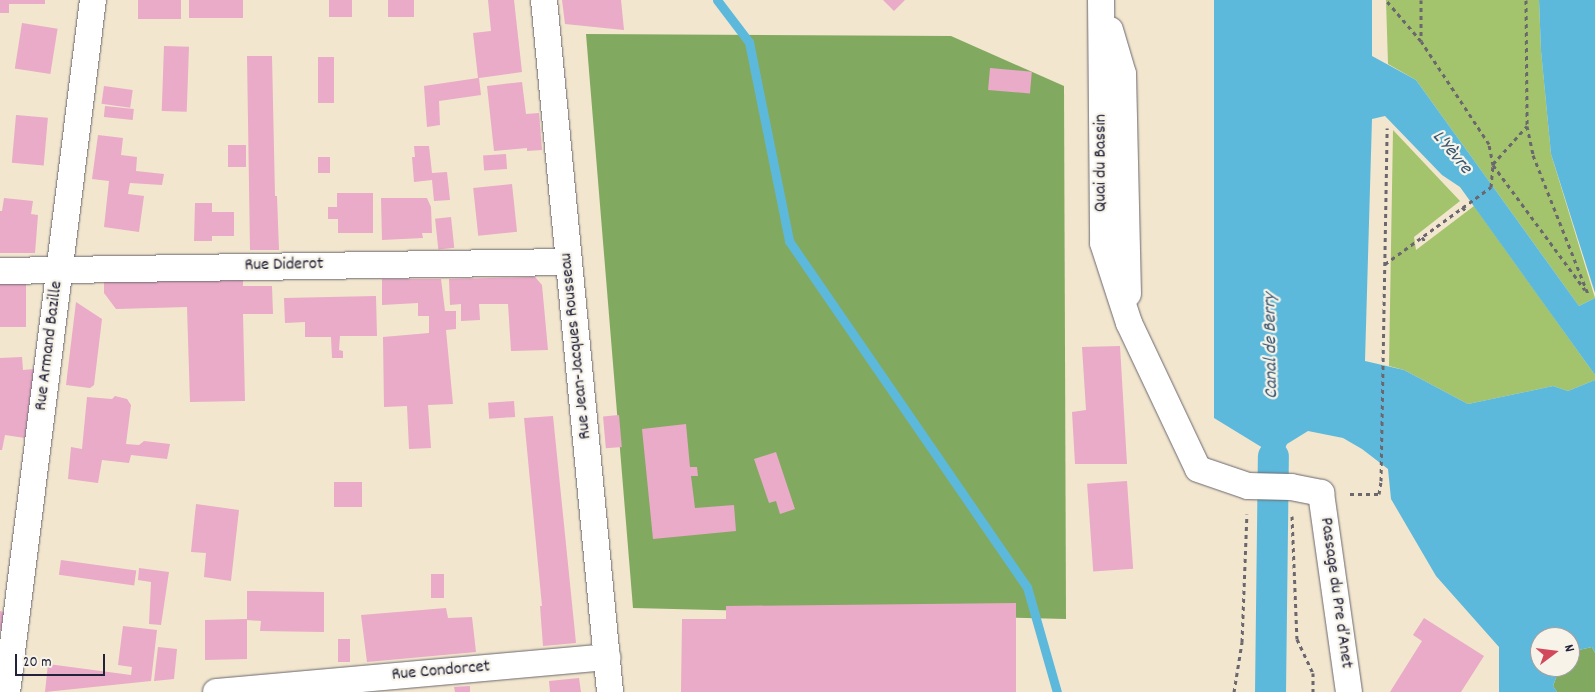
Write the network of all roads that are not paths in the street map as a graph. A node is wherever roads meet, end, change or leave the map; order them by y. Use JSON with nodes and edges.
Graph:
{"nodes":[{"id":1,"x":93,"y":0,"type":"edge"},
{"id":2,"x":544,"y":0,"type":"edge"},
{"id":3,"x":1101,"y":0,"type":"edge"},
{"id":4,"x":569,"y":262,"type":"junction"},
{"id":5,"x":59,"y":268,"type":"junction"},
{"id":6,"x":0,"y":270,"type":"edge"},
{"id":7,"x":1321,"y":493,"type":"joint"},
{"id":8,"x":607,"y":657,"type":"junction"},
{"id":9,"x":6,"y":692,"type":"edge"},
{"id":10,"x":216,"y":692,"type":"edge"},
{"id":11,"x":610,"y":692,"type":"edge"},
{"id":12,"x":1350,"y":692,"type":"edge"}],
"edges":[{"from":1,"to":5,"type":"street","name":"Rue Armand Bazille"},
{"from":2,"to":4,"type":"street","name":"Rue Jean-Jacques Rousseau"},
{"from":3,"to":7,"type":"street","name":"Quai du Bassin"},
{"from":4,"to":5,"type":"street","name":"Rue Diderot"},
{"from":4,"to":8,"type":"street","name":"Rue Jean-Jacques Rousseau"},
{"from":5,"to":6,"type":"street","name":"Rue Diderot"},
{"from":5,"to":9,"type":"street","name":"Rue Armand Bazille"},
{"from":7,"to":12,"type":"street","name":"Passage du Pre d’Anet"},
{"from":8,"to":10,"type":"street","name":"Rue Condorcet"},
{"from":8,"to":11,"type":"street","name":"Rue Jean-Jacques Rousseau"}]}
